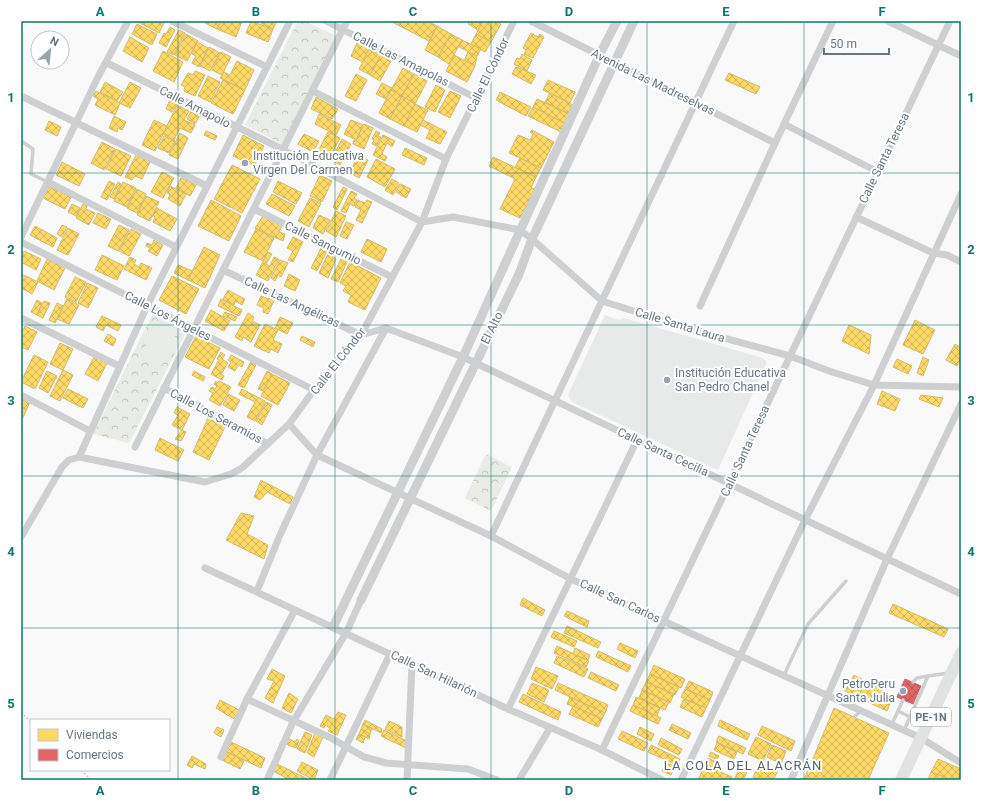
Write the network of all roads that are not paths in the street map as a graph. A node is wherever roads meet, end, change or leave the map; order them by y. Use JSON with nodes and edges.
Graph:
{"nodes":[{"id":1,"x":128,"y":21,"type":"edge"},
{"id":2,"x":172,"y":21,"type":"edge"},
{"id":3,"x":290,"y":21,"type":"edge"},
{"id":4,"x":326,"y":21,"type":"edge"},
{"id":5,"x":347,"y":21,"type":"edge"},
{"id":6,"x":514,"y":21,"type":"edge"},
{"id":7,"x":531,"y":21,"type":"edge"},
{"id":8,"x":617,"y":21,"type":"edge"},
{"id":9,"x":634,"y":21,"type":"edge"},
{"id":10,"x":734,"y":21,"type":"edge"},
{"id":11,"x":833,"y":21,"type":"edge"},
{"id":12,"x":888,"y":21,"type":"edge"},
{"id":13,"x":950,"y":21,"type":"edge"},
{"id":14,"x":343,"y":30,"type":"junction"},
{"id":15,"x":938,"y":45,"type":"junction"},
{"id":16,"x":599,"y":56,"type":"junction"},
{"id":17,"x":961,"y":56,"type":"edge"},
{"id":18,"x":107,"y":63,"type":"junction"},
{"id":19,"x":613,"y":63,"type":"junction"},
{"id":20,"x":267,"y":68,"type":"junction"},
{"id":21,"x":313,"y":91,"type":"junction"},
{"id":22,"x":21,"y":96,"type":"edge"},
{"id":23,"x":476,"y":98,"type":"junction"},
{"id":24,"x":694,"y":102,"type":"junction"},
{"id":25,"x":76,"y":123,"type":"junction"},
{"id":26,"x":784,"y":124,"type":"junction"},
{"id":27,"x":236,"y":128,"type":"junction"},
{"id":28,"x":21,"y":141,"type":"edge"},
{"id":29,"x":775,"y":142,"type":"junction"},
{"id":30,"x":284,"y":150,"type":"junction"},
{"id":31,"x":446,"y":159,"type":"junction"},
{"id":32,"x":878,"y":172,"type":"junction"},
{"id":33,"x":48,"y":182,"type":"junction"},
{"id":34,"x":207,"y":186,"type":"junction"},
{"id":35,"x":961,"y":194,"type":"edge"},
{"id":36,"x":254,"y":209,"type":"junction"},
{"id":37,"x":856,"y":217,"type":"junction"},
{"id":38,"x":422,"y":222,"type":"junction"},
{"id":39,"x":520,"y":230,"type":"junction"},
{"id":40,"x":21,"y":237,"type":"edge"},
{"id":41,"x":532,"y":239,"type":"junction"},
{"id":42,"x":21,"y":242,"type":"edge"},
{"id":43,"x":176,"y":247,"type":"junction"},
{"id":44,"x":933,"y":253,"type":"junction"},
{"id":45,"x":961,"y":262,"type":"edge"},
{"id":46,"x":223,"y":270,"type":"junction"},
{"id":47,"x":392,"y":277,"type":"junction"},
{"id":48,"x":602,"y":301,"type":"junction"},
{"id":49,"x":147,"y":306,"type":"junction"},
{"id":50,"x":700,"y":306,"type":"dead end"},
{"id":51,"x":21,"y":318,"type":"edge"},
{"id":52,"x":386,"y":328,"type":"junction"},
{"id":53,"x":194,"y":329,"type":"junction"},
{"id":54,"x":361,"y":335,"type":"junction"},
{"id":55,"x":790,"y":356,"type":"junction"},
{"id":56,"x":463,"y":357,"type":"junction"},
{"id":57,"x":476,"y":363,"type":"junction"},
{"id":58,"x":119,"y":366,"type":"junction"},
{"id":59,"x":874,"y":385,"type":"junction"},
{"id":60,"x":961,"y":387,"type":"edge"},
{"id":61,"x":164,"y":388,"type":"junction"},
{"id":62,"x":314,"y":390,"type":"junction"},
{"id":63,"x":21,"y":395,"type":"edge"},
{"id":64,"x":554,"y":400,"type":"junction"},
{"id":65,"x":961,"y":404,"type":"edge"},
{"id":66,"x":289,"y":424,"type":"junction"},
{"id":67,"x":90,"y":431,"type":"junction"},
{"id":68,"x":637,"y":440,"type":"junction"},
{"id":69,"x":268,"y":444,"type":"junction"},
{"id":70,"x":136,"y":447,"type":"dead end"},
{"id":71,"x":317,"y":455,"type":"junction"},
{"id":72,"x":79,"y":457,"type":"junction"},
{"id":73,"x":729,"y":484,"type":"junction"},
{"id":74,"x":397,"y":493,"type":"junction"},
{"id":75,"x":410,"y":499,"type":"junction"},
{"id":76,"x":805,"y":520,"type":"junction"},
{"id":77,"x":491,"y":536,"type":"junction"},
{"id":78,"x":21,"y":537,"type":"edge"},
{"id":79,"x":887,"y":559,"type":"junction"},
{"id":80,"x":206,"y":568,"type":"dead end"},
{"id":81,"x":571,"y":579,"type":"junction"},
{"id":82,"x":846,"y":581,"type":"dead end"},
{"id":83,"x":256,"y":592,"type":"junction"},
{"id":84,"x":961,"y":594,"type":"edge"},
{"id":85,"x":362,"y":600,"type":"joint"},
{"id":86,"x":295,"y":610,"type":"junction"},
{"id":87,"x":663,"y":622,"type":"junction"},
{"id":88,"x":333,"y":627,"type":"junction"},
{"id":89,"x":346,"y":634,"type":"junction"},
{"id":90,"x":390,"y":654,"type":"junction"},
{"id":91,"x":961,"y":654,"type":"edge"},
{"id":92,"x":740,"y":656,"type":"junction"},
{"id":93,"x":412,"y":664,"type":"junction"},
{"id":94,"x":952,"y":673,"type":"junction"},
{"id":95,"x":783,"y":676,"type":"junction"},
{"id":96,"x":928,"y":676,"type":"junction"},
{"id":97,"x":913,"y":682,"type":"dead end"},
{"id":98,"x":826,"y":696,"type":"junction"},
{"id":99,"x":247,"y":699,"type":"junction"},
{"id":100,"x":903,"y":700,"type":"dead end"},
{"id":101,"x":508,"y":709,"type":"junction"},
{"id":102,"x":861,"y":711,"type":"junction"},
{"id":103,"x":898,"y":711,"type":"junction"},
{"id":104,"x":854,"y":717,"type":"dead end"},
{"id":105,"x":910,"y":717,"type":"junction"},
{"id":106,"x":293,"y":722,"type":"junction"},
{"id":107,"x":891,"y":725,"type":"junction"},
{"id":108,"x":927,"y":726,"type":"junction"},
{"id":109,"x":550,"y":728,"type":"junction"},
{"id":110,"x":904,"y":730,"type":"junction"},
{"id":111,"x":921,"y":738,"type":"junction"},
{"id":112,"x":346,"y":748,"type":"junction"},
{"id":113,"x":602,"y":750,"type":"junction"},
{"id":114,"x":221,"y":757,"type":"dead end"},
{"id":115,"x":961,"y":763,"type":"edge"},
{"id":116,"x":409,"y":765,"type":"junction"},
{"id":117,"x":267,"y":780,"type":"edge"},
{"id":118,"x":330,"y":780,"type":"edge"},
{"id":119,"x":407,"y":780,"type":"edge"},
{"id":120,"x":497,"y":780,"type":"edge"},
{"id":121,"x":519,"y":780,"type":"edge"},
{"id":122,"x":662,"y":780,"type":"edge"},
{"id":123,"x":681,"y":780,"type":"edge"},
{"id":124,"x":791,"y":780,"type":"edge"},
{"id":125,"x":901,"y":780,"type":"edge"}],
"edges":[{"from":1,"to":18,"type":"street"},
{"from":2,"to":20,"type":"street"},
{"from":3,"to":20,"type":"street"},
{"from":4,"to":14,"type":"street","name":"Calle Las Amapolas"},
{"from":5,"to":14,"type":"street"},
{"from":6,"to":23,"type":"street","name":"Calle El Cóndor"},
{"from":7,"to":16,"type":"street","name":"Avenida Las Madreselvas"},
{"from":8,"to":16,"type":"street","name":"El Alto"},
{"from":9,"to":19,"type":"street","name":"El Alto"},
{"from":10,"to":24,"type":"street"},
{"from":11,"to":26,"type":"street"},
{"from":12,"to":15,"type":"street"},
{"from":13,"to":15,"type":"street","name":"Calle Santa Teresa"},
{"from":14,"to":21,"type":"street"},
{"from":14,"to":23,"type":"street","name":"Calle Las Amapolas"},
{"from":15,"to":17,"type":"street"},
{"from":15,"to":32,"type":"street","name":"Calle Santa Teresa"},
{"from":16,"to":19,"type":"street","name":"Avenida Las Madreselvas"},
{"from":16,"to":39,"type":"street","name":"El Alto"},
{"from":18,"to":25,"type":"street"},
{"from":18,"to":27,"type":"street","name":"Calle Amapolo"},
{"from":19,"to":24,"type":"street","name":"Avenida Las Madreselvas"},
{"from":19,"to":41,"type":"street","name":"El Alto"},
{"from":20,"to":27,"type":"street"},
{"from":21,"to":30,"type":"street"},
{"from":21,"to":31,"type":"street"},
{"from":22,"to":25,"type":"street"},
{"from":23,"to":31,"type":"street","name":"Calle El Cóndor"},
{"from":24,"to":29,"type":"street","name":"Avenida Las Madreselvas"},
{"from":24,"to":48,"type":"street"},
{"from":25,"to":33,"type":"street"},
{"from":25,"to":34,"type":"street"},
{"from":26,"to":29,"type":"street"},
{"from":26,"to":32,"type":"street"},
{"from":27,"to":30,"type":"street","name":"Calle Amapolo"},
{"from":27,"to":34,"type":"street"},
{"from":28,"to":33,"type":"lane"},
{"from":29,"to":50,"type":"street"},
{"from":30,"to":36,"type":"street"},
{"from":30,"to":38,"type":"street","name":"Calle Amapolo"},
{"from":31,"to":38,"type":"street","name":"Calle El Cóndor"},
{"from":32,"to":37,"type":"street","name":"Calle Santa Teresa"},
{"from":33,"to":40,"type":"street"},
{"from":33,"to":43,"type":"street"},
{"from":34,"to":43,"type":"street"},
{"from":35,"to":44,"type":"street"},
{"from":36,"to":46,"type":"street"},
{"from":36,"to":47,"type":"street","name":"Calle Sangumio"},
{"from":37,"to":44,"type":"street"},
{"from":37,"to":55,"type":"street","name":"Calle Santa Teresa"},
{"from":38,"to":39,"type":"street","name":"Calle Santa Laura"},
{"from":38,"to":47,"type":"street","name":"Calle El Cóndor"},
{"from":39,"to":41,"type":"street","name":"Calle Santa Laura"},
{"from":39,"to":56,"type":"street","name":"El Alto"},
{"from":41,"to":48,"type":"street","name":"Calle Santa Laura"},
{"from":41,"to":57,"type":"street","name":"El Alto"},
{"from":42,"to":49,"type":"street","name":"Calle Los Ángeles"},
{"from":43,"to":49,"type":"street"},
{"from":44,"to":45,"type":"street"},
{"from":44,"to":59,"type":"street"},
{"from":46,"to":53,"type":"street"},
{"from":46,"to":54,"type":"street","name":"Calle Las Angélicas"},
{"from":47,"to":54,"type":"street","name":"Calle El Cóndor"},
{"from":48,"to":55,"type":"street","name":"Calle Santa Laura"},
{"from":48,"to":64,"type":"street"},
{"from":49,"to":53,"type":"street","name":"Calle Los Ángeles"},
{"from":49,"to":58,"type":"street"},
{"from":51,"to":58,"type":"street"},
{"from":52,"to":54,"type":"street"},
{"from":52,"to":56,"type":"street","name":"Calle Santa Cecilia"},
{"from":52,"to":71,"type":"street"},
{"from":53,"to":61,"type":"street"},
{"from":53,"to":62,"type":"street","name":"Calle Los Ángeles"},
{"from":54,"to":62,"type":"street","name":"Calle El Cóndor"},
{"from":55,"to":59,"type":"street","name":"Calle Santa Laura"},
{"from":55,"to":73,"type":"street","name":"Calle Santa Teresa"},
{"from":56,"to":57,"type":"street","name":"Calle Santa Cecilia"},
{"from":56,"to":74,"type":"street","name":"El Alto"},
{"from":57,"to":64,"type":"street","name":"Calle Santa Cecilia"},
{"from":57,"to":75,"type":"street","name":"El Alto"},
{"from":58,"to":67,"type":"street"},
{"from":59,"to":60,"type":"street","name":"Calle Santa Laura"},
{"from":59,"to":76,"type":"street"},
{"from":61,"to":69,"type":"street","name":"Calle Los Seramios"},
{"from":61,"to":70,"type":"street"},
{"from":62,"to":66,"type":"street","name":"Calle El Cóndor"},
{"from":63,"to":67,"type":"street"},
{"from":64,"to":68,"type":"street","name":"Calle Santa Cecilia"},
{"from":64,"to":77,"type":"street"},
{"from":65,"to":79,"type":"street"},
{"from":66,"to":69,"type":"street","name":"Calle El Cóndor"},
{"from":66,"to":71,"type":"street","name":"Calle San Carlos"},
{"from":67,"to":72,"type":"street"},
{"from":68,"to":73,"type":"street","name":"Calle Santa Cecilia"},
{"from":68,"to":81,"type":"street"},
{"from":69,"to":72,"type":"street","name":"Calle El Cóndor"},
{"from":71,"to":74,"type":"street","name":"Calle San Carlos"},
{"from":71,"to":83,"type":"street"},
{"from":72,"to":78,"type":"street"},
{"from":73,"to":76,"type":"street","name":"Calle Santa Cecilia"},
{"from":73,"to":87,"type":"street","name":"Calle Santa Teresa"},
{"from":74,"to":75,"type":"street","name":"Calle San Carlos"},
{"from":74,"to":88,"type":"street","name":"El Alto"},
{"from":75,"to":77,"type":"street","name":"Calle San Carlos"},
{"from":75,"to":85,"type":"street","name":"El Alto"},
{"from":76,"to":79,"type":"street","name":"Calle Santa Cecilia"},
{"from":76,"to":92,"type":"street"},
{"from":77,"to":81,"type":"street","name":"Calle San Carlos"},
{"from":79,"to":84,"type":"street","name":"Calle Santa Cecilia"},
{"from":79,"to":98,"type":"street"},
{"from":80,"to":83,"type":"street","name":"Calle San Hilarión"},
{"from":81,"to":87,"type":"street","name":"Calle San Carlos"},
{"from":81,"to":101,"type":"street"},
{"from":82,"to":95,"type":"lane"},
{"from":83,"to":86,"type":"street","name":"Calle San Hilarión"},
{"from":85,"to":89,"type":"street","name":"El Alto"},
{"from":86,"to":88,"type":"street","name":"Calle San Hilarión"},
{"from":86,"to":99,"type":"street"},
{"from":87,"to":92,"type":"street","name":"Calle San Carlos"},
{"from":87,"to":113,"type":"street","name":"Calle Santa Teresa"},
{"from":88,"to":89,"type":"street","name":"Calle San Hilarión"},
{"from":89,"to":90,"type":"street","name":"Calle San Hilarión"},
{"from":89,"to":106,"type":"street","name":"El Alto"},
{"from":90,"to":93,"type":"street","name":"Calle San Hilarión"},
{"from":90,"to":112,"type":"street"},
{"from":91,"to":94,"type":"highway","number":"PE-1N"},
{"from":92,"to":95,"type":"street","name":"Calle San Carlos"},
{"from":92,"to":123,"type":"street"},
{"from":93,"to":101,"type":"street","name":"Calle San Hilarión"},
{"from":93,"to":116,"type":"street"},
{"from":94,"to":96,"type":"lane"},
{"from":94,"to":108,"type":"highway","number":"PE-1N"},
{"from":95,"to":98,"type":"street","name":"Calle San Carlos"},
{"from":96,"to":97,"type":"lane"},
{"from":96,"to":105,"type":"lane"},
{"from":98,"to":102,"type":"street","name":"Calle San Carlos"},
{"from":98,"to":124,"type":"street"},
{"from":99,"to":106,"type":"street"},
{"from":99,"to":114,"type":"street"},
{"from":100,"to":103,"type":"lane"},
{"from":101,"to":109,"type":"street","name":"Calle San Hilarión"},
{"from":102,"to":104,"type":"lane"},
{"from":102,"to":107,"type":"street","name":"Calle San Carlos"},
{"from":103,"to":105,"type":"lane"},
{"from":103,"to":107,"type":"lane"},
{"from":105,"to":108,"type":"lane"},
{"from":105,"to":110,"type":"lane"},
{"from":106,"to":112,"type":"street"},
{"from":106,"to":117,"type":"street","name":"El Alto"},
{"from":107,"to":110,"type":"street","name":"Calle San Carlos"},
{"from":108,"to":111,"type":"highway","number":"PE-1N"},
{"from":109,"to":113,"type":"street","name":"Calle San Hilarión"},
{"from":109,"to":121,"type":"street"},
{"from":110,"to":111,"type":"street","name":"Calle San Carlos"},
{"from":111,"to":115,"type":"street","name":"Calle San Carlos"},
{"from":111,"to":125,"type":"highway","number":"PE-1N"},
{"from":112,"to":116,"type":"street"},
{"from":112,"to":118,"type":"street"},
{"from":113,"to":122,"type":"street","name":"Calle San Hilarión"},
{"from":116,"to":119,"type":"street"},
{"from":116,"to":120,"type":"street"}]}
